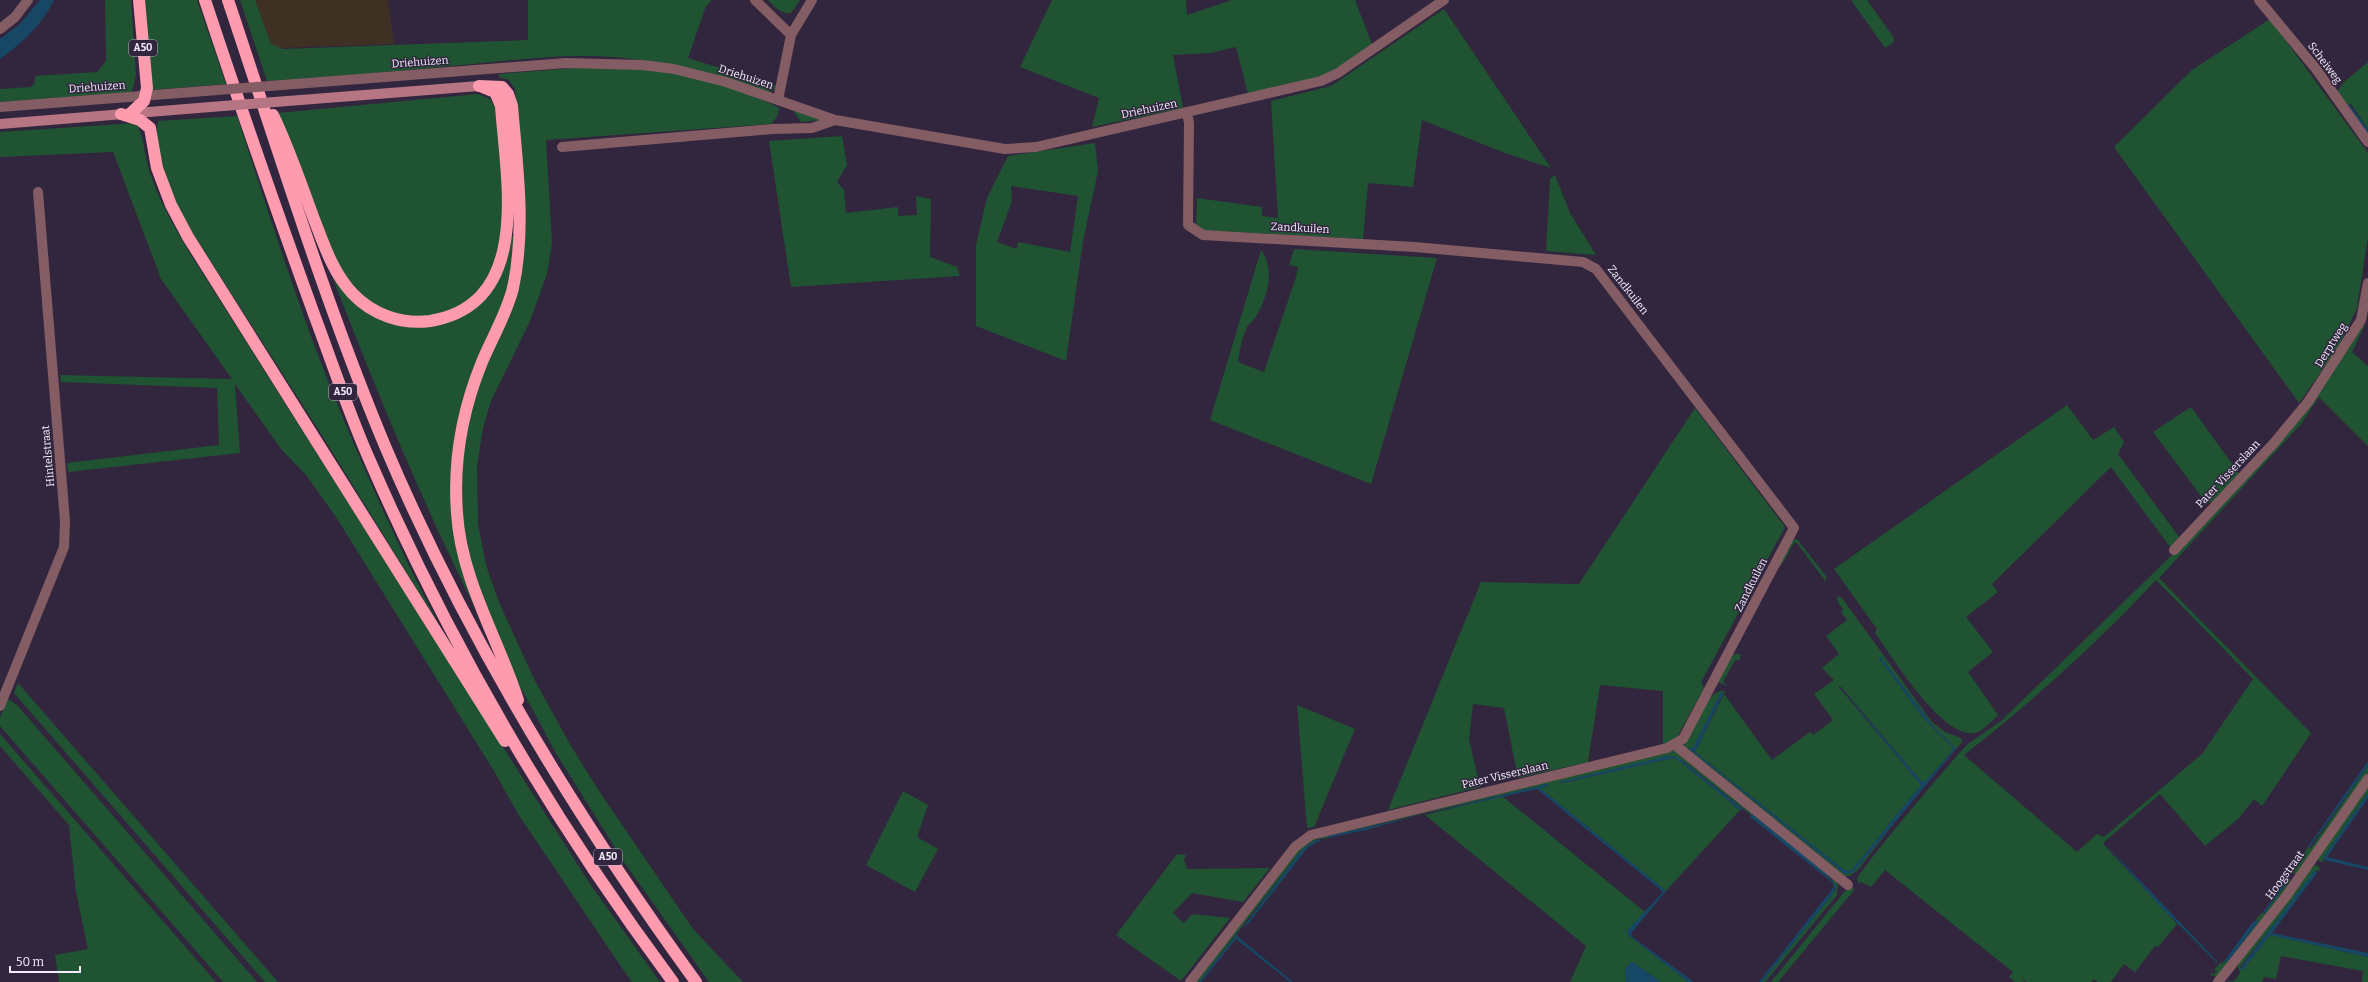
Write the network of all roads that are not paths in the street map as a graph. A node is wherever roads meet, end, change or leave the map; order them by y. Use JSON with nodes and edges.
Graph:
{"nodes":[{"id":1,"x":28,"y":0,"type":"edge"},
{"id":2,"x":139,"y":0,"type":"edge"},
{"id":3,"x":205,"y":0,"type":"edge"},
{"id":4,"x":228,"y":0,"type":"edge"},
{"id":5,"x":756,"y":0,"type":"edge"},
{"id":6,"x":812,"y":0,"type":"edge"},
{"id":7,"x":1444,"y":0,"type":"edge"},
{"id":8,"x":2259,"y":0,"type":"edge"},
{"id":9,"x":0,"y":29,"type":"edge"},
{"id":10,"x":791,"y":35,"type":"junction"},
{"id":11,"x":252,"y":72,"type":"junction"},
{"id":12,"x":479,"y":86,"type":"junction"},
{"id":13,"x":146,"y":96,"type":"junction"},
{"id":14,"x":778,"y":100,"type":"junction"},
{"id":15,"x":0,"y":107,"type":"edge"},
{"id":16,"x":1187,"y":113,"type":"junction"},
{"id":17,"x":126,"y":114,"type":"junction"},
{"id":18,"x":835,"y":120,"type":"junction"},
{"id":19,"x":0,"y":124,"type":"edge"},
{"id":20,"x":2368,"y":142,"type":"edge"},
{"id":21,"x":562,"y":147,"type":"dead end"},
{"id":22,"x":38,"y":192,"type":"dead end"},
{"id":23,"x":2368,"y":283,"type":"edge"},
{"id":24,"x":2299,"y":414,"type":"joint"},
{"id":25,"x":2174,"y":550,"type":"dead end"},
{"id":26,"x":0,"y":706,"type":"edge"},
{"id":27,"x":527,"y":728,"type":"junction"},
{"id":28,"x":1675,"y":745,"type":"junction"},
{"id":29,"x":526,"y":764,"type":"junction"},
{"id":30,"x":2368,"y":779,"type":"edge"},
{"id":31,"x":1848,"y":885,"type":"dead end"},
{"id":32,"x":673,"y":982,"type":"edge"},
{"id":33,"x":696,"y":982,"type":"edge"},
{"id":34,"x":1190,"y":982,"type":"edge"},
{"id":35,"x":2218,"y":982,"type":"edge"}],
"edges":[{"from":1,"to":9,"type":"street"},
{"from":2,"to":13,"type":"highway","number":"A50"},
{"from":3,"to":29,"type":"highway","number":"A50"},
{"from":4,"to":11,"type":"highway","number":"A50"},
{"from":5,"to":10,"type":"street"},
{"from":6,"to":10,"type":"street"},
{"from":7,"to":16,"type":"street","name":"Driehuizen"},
{"from":8,"to":20,"type":"street","name":"Scheiweg"},
{"from":10,"to":14,"type":"street"},
{"from":11,"to":12,"type":"highway","number":"A50"},
{"from":11,"to":27,"type":"highway","number":"A50"},
{"from":12,"to":17,"type":"main road","bridge":true},
{"from":12,"to":27,"type":"highway","number":"A50"},
{"from":13,"to":14,"type":"street","name":"Driehuizen","bridge":true},
{"from":13,"to":15,"type":"street","name":"Driehuizen"},
{"from":13,"to":17,"type":"highway"},
{"from":14,"to":18,"type":"street","name":"Driehuizen"},
{"from":16,"to":18,"type":"street","name":"Driehuizen"},
{"from":16,"to":28,"type":"street","name":"Zandkuilen"},
{"from":17,"to":19,"type":"main road"},
{"from":17,"to":29,"type":"highway","number":"A50"},
{"from":18,"to":21,"type":"street","name":"Driehuizen"},
{"from":22,"to":26,"type":"street","name":"Hintelstraat"},
{"from":23,"to":24,"type":"street","name":"Derptweg"},
{"from":24,"to":25,"type":"street","name":"Pater Visserslaan"},
{"from":27,"to":33,"type":"highway","number":"A50"},
{"from":28,"to":31,"type":"street"},
{"from":28,"to":34,"type":"street","name":"Pater Visserslaan"},
{"from":29,"to":32,"type":"highway","number":"A50"},
{"from":30,"to":35,"type":"street","name":"Hoogstraat"}]}
